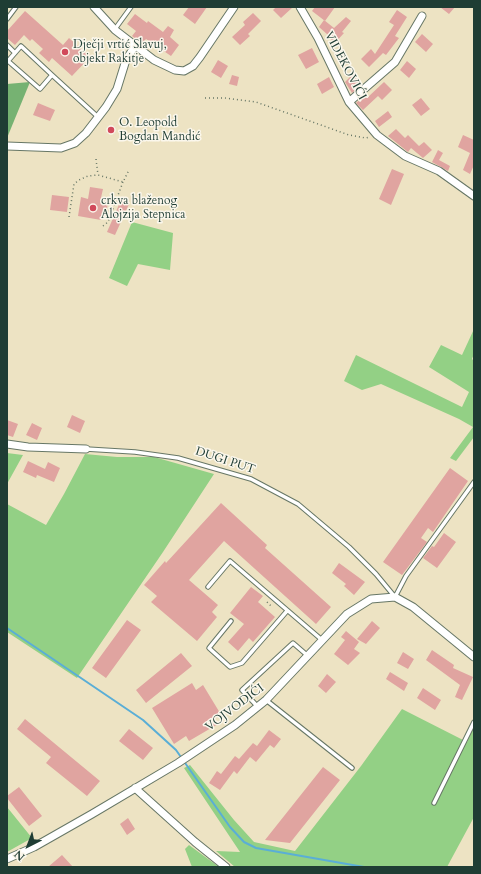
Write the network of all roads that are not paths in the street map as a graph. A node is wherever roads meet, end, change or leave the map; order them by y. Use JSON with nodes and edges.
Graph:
{"nodes":[{"id":1,"x":16,"y":7,"type":"edge"},
{"id":2,"x":94,"y":7,"type":"edge"},
{"id":3,"x":131,"y":7,"type":"edge"},
{"id":4,"x":234,"y":7,"type":"edge"},
{"id":5,"x":300,"y":7,"type":"edge"},
{"id":6,"x":422,"y":16,"type":"dead end"},
{"id":7,"x":7,"y":19,"type":"edge"},
{"id":8,"x":115,"y":30,"type":"junction"},
{"id":9,"x":7,"y":45,"type":"edge"},
{"id":10,"x":135,"y":46,"type":"junction"},
{"id":11,"x":15,"y":53,"type":"junction"},
{"id":12,"x":52,"y":75,"type":"junction"},
{"id":13,"x":349,"y":102,"type":"junction"},
{"id":14,"x":99,"y":118,"type":"junction"},
{"id":15,"x":7,"y":146,"type":"edge"},
{"id":16,"x":474,"y":196,"type":"edge"},
{"id":17,"x":7,"y":444,"type":"edge"},
{"id":18,"x":86,"y":449,"type":"joint"},
{"id":19,"x":474,"y":482,"type":"edge"},
{"id":20,"x":208,"y":587,"type":"dead end"},
{"id":21,"x":395,"y":597,"type":"junction"},
{"id":22,"x":287,"y":611,"type":"junction"},
{"id":23,"x":231,"y":621,"type":"dead end"},
{"id":24,"x":322,"y":640,"type":"junction"},
{"id":25,"x":308,"y":656,"type":"junction"},
{"id":26,"x":474,"y":656,"type":"edge"},
{"id":27,"x":266,"y":700,"type":"junction"},
{"id":28,"x":258,"y":707,"type":"junction"},
{"id":29,"x":474,"y":722,"type":"edge"},
{"id":30,"x":352,"y":768,"type":"dead end"},
{"id":31,"x":135,"y":788,"type":"junction"},
{"id":32,"x":434,"y":803,"type":"dead end"},
{"id":33,"x":7,"y":859,"type":"edge"},
{"id":34,"x":226,"y":867,"type":"edge"}],
"edges":[{"from":1,"to":7,"type":"lane"},
{"from":2,"to":8,"type":"street"},
{"from":3,"to":8,"type":"lane"},
{"from":4,"to":10,"type":"street"},
{"from":5,"to":13,"type":"street","name":"VIDEKOVIĆI"},
{"from":6,"to":13,"type":"street"},
{"from":8,"to":10,"type":"street"},
{"from":9,"to":11,"type":"lane"},
{"from":10,"to":14,"type":"street"},
{"from":11,"to":12,"type":"lane"},
{"from":11,"to":12,"type":"lane"},
{"from":12,"to":14,"type":"lane"},
{"from":13,"to":16,"type":"street","name":"VIDEKOVIĆI"},
{"from":14,"to":15,"type":"street"},
{"from":17,"to":18,"type":"street","name":"DUGI PUT"},
{"from":18,"to":21,"type":"lane","name":"DUGI PUT"},
{"from":19,"to":21,"type":"lane"},
{"from":20,"to":22,"type":"lane"},
{"from":21,"to":24,"type":"street","name":"VOJVODIĆI"},
{"from":21,"to":26,"type":"street"},
{"from":22,"to":23,"type":"lane"},
{"from":22,"to":24,"type":"lane"},
{"from":24,"to":25,"type":"street","name":"VOJVODIĆI"},
{"from":25,"to":27,"type":"street","name":"VOJVODIĆI"},
{"from":25,"to":28,"type":"lane"},
{"from":27,"to":28,"type":"street","name":"VOJVODIĆI"},
{"from":27,"to":30,"type":"lane"},
{"from":28,"to":31,"type":"street","name":"VOJVODIĆI"},
{"from":29,"to":32,"type":"lane"},
{"from":31,"to":33,"type":"street","name":"VOJVODIĆI"},
{"from":31,"to":34,"type":"street"}]}
